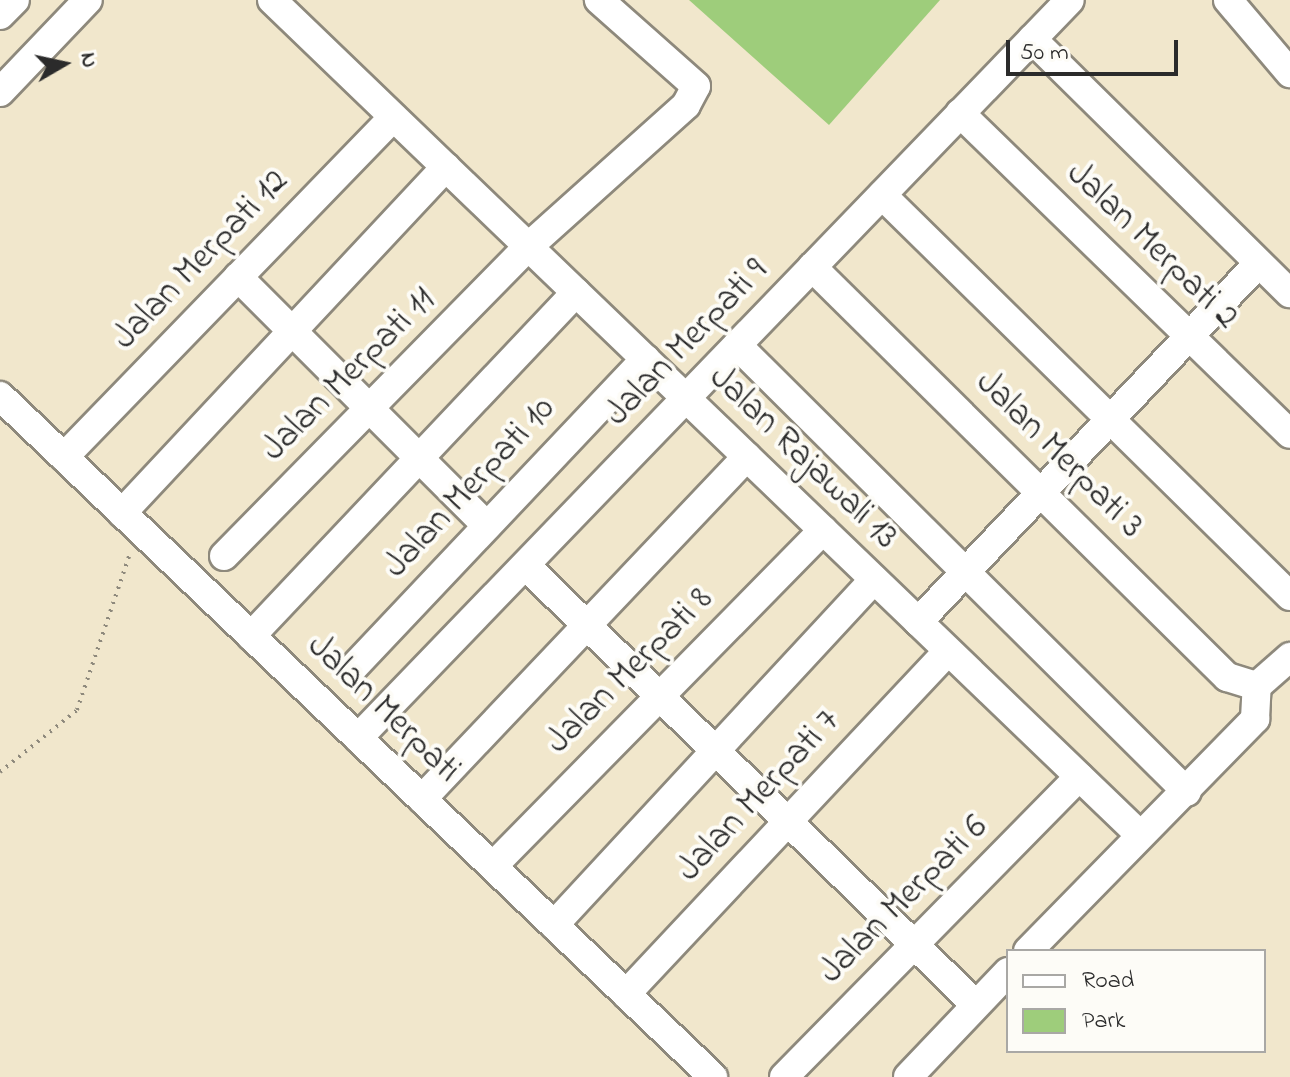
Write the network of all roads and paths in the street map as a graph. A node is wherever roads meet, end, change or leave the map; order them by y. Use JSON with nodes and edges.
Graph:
{"nodes":[{"id":1,"x":15,"y":0,"type":"edge"},
{"id":2,"x":88,"y":0,"type":"edge"},
{"id":3,"x":272,"y":0,"type":"edge"},
{"id":4,"x":599,"y":0,"type":"edge"},
{"id":5,"x":1070,"y":0,"type":"edge"},
{"id":6,"x":1228,"y":0,"type":"edge"},
{"id":7,"x":0,"y":15,"type":"edge"},
{"id":8,"x":1032,"y":39,"type":"junction"},
{"id":9,"x":1290,"y":73,"type":"edge"},
{"id":10,"x":1,"y":89,"type":"edge"},
{"id":11,"x":960,"y":113,"type":"junction"},
{"id":12,"x":393,"y":117,"type":"junction"},
{"id":13,"x":446,"y":167,"type":"junction"},
{"id":14,"x":882,"y":195,"type":"junction"},
{"id":15,"x":528,"y":247,"type":"junction"},
{"id":16,"x":1259,"y":263,"type":"junction"},
{"id":17,"x":812,"y":267,"type":"junction"},
{"id":18,"x":238,"y":277,"type":"junction"},
{"id":19,"x":576,"y":292,"type":"junction"},
{"id":20,"x":1290,"y":293,"type":"edge"},
{"id":21,"x":293,"y":331,"type":"junction"},
{"id":22,"x":1189,"y":336,"type":"junction"},
{"id":23,"x":737,"y":345,"type":"junction"},
{"id":24,"x":645,"y":359,"type":"junction"},
{"id":25,"x":0,"y":396,"type":"edge"},
{"id":26,"x":686,"y":398,"type":"junction"},
{"id":27,"x":369,"y":408,"type":"junction"},
{"id":28,"x":1110,"y":420,"type":"junction"},
{"id":29,"x":1290,"y":434,"type":"edge"},
{"id":30,"x":64,"y":457,"type":"junction"},
{"id":31,"x":747,"y":457,"type":"junction"},
{"id":32,"x":419,"y":458,"type":"junction"},
{"id":33,"x":1043,"y":490,"type":"junction"},
{"id":34,"x":131,"y":521,"type":"junction"},
{"id":35,"x":487,"y":526,"type":"junction"},
{"id":36,"x":823,"y":530,"type":"junction"},
{"id":37,"x":224,"y":556,"type":"dead end"},
{"id":38,"x":525,"y":565,"type":"junction"},
{"id":39,"x":964,"y":570,"type":"junction"},
{"id":40,"x":874,"y":580,"type":"junction"},
{"id":41,"x":1290,"y":596,"type":"edge"},
{"id":42,"x":918,"y":622,"type":"junction"},
{"id":43,"x":587,"y":625,"type":"junction"},
{"id":44,"x":251,"y":636,"type":"junction"},
{"id":45,"x":948,"y":651,"type":"junction"},
{"id":46,"x":1290,"y":657,"type":"edge"},
{"id":47,"x":352,"y":669,"type":"dead end"},
{"id":48,"x":1257,"y":686,"type":"junction"},
{"id":49,"x":660,"y":696,"type":"junction"},
{"id":50,"x":358,"y":738,"type":"junction"},
{"id":51,"x":715,"y":751,"type":"junction"},
{"id":52,"x":0,"y":772,"type":"edge"},
{"id":53,"x":1079,"y":777,"type":"junction"},
{"id":54,"x":1187,"y":792,"type":"junction"},
{"id":55,"x":422,"y":799,"type":"junction"},
{"id":56,"x":788,"y":821,"type":"junction"},
{"id":57,"x":1139,"y":834,"type":"junction"},
{"id":58,"x":493,"y":866,"type":"junction"},
{"id":59,"x":554,"y":925,"type":"junction"},
{"id":60,"x":914,"y":944,"type":"junction"},
{"id":61,"x":1030,"y":949,"type":"edge"},
{"id":62,"x":1006,"y":974,"type":"edge"},
{"id":63,"x":626,"y":994,"type":"junction"},
{"id":64,"x":976,"y":1005,"type":"junction"},
{"id":65,"x":713,"y":1077,"type":"edge"},
{"id":66,"x":784,"y":1077,"type":"edge"},
{"id":67,"x":908,"y":1077,"type":"edge"}],
"edges":[{"from":1,"to":7,"type":"street"},
{"from":2,"to":10,"type":"street"},
{"from":3,"to":12,"type":"street","name":"Jalan Rajawali 13"},
{"from":4,"to":15,"type":"street","name":"Jalan Merpati 11"},
{"from":5,"to":8,"type":"street","name":"Jalan Merpati 9"},
{"from":6,"to":9,"type":"street"},
{"from":8,"to":11,"type":"street","name":"Jalan Merpati 9"},
{"from":8,"to":16,"type":"street"},
{"from":11,"to":14,"type":"street","name":"Jalan Merpati 9"},
{"from":11,"to":22,"type":"street","name":"Jalan Merpati 2"},
{"from":12,"to":13,"type":"street","name":"Jalan Rajawali 13"},
{"from":12,"to":18,"type":"street","name":"Jalan Merpati 12"},
{"from":13,"to":15,"type":"street","name":"Jalan Rajawali 13"},
{"from":13,"to":21,"type":"street"},
{"from":14,"to":17,"type":"street","name":"Jalan Merpati 9"},
{"from":14,"to":28,"type":"street"},
{"from":15,"to":19,"type":"street","name":"Jalan Rajawali 13"},
{"from":15,"to":27,"type":"street","name":"Jalan Merpati 11"},
{"from":16,"to":20,"type":"street"},
{"from":16,"to":22,"type":"street"},
{"from":17,"to":23,"type":"street","name":"Jalan Merpati 9"},
{"from":17,"to":33,"type":"street","name":"Jalan Merpati 3"},
{"from":18,"to":21,"type":"street"},
{"from":18,"to":30,"type":"street","name":"Jalan Merpati 12"},
{"from":19,"to":24,"type":"street","name":"Jalan Rajawali 13"},
{"from":19,"to":32,"type":"street"},
{"from":21,"to":27,"type":"street"},
{"from":21,"to":34,"type":"street"},
{"from":22,"to":28,"type":"street"},
{"from":22,"to":29,"type":"street","name":"Jalan Merpati 2"},
{"from":23,"to":26,"type":"street","name":"Jalan Merpati 9"},
{"from":23,"to":39,"type":"street"},
{"from":24,"to":26,"type":"street","name":"Jalan Rajawali 13"},
{"from":24,"to":35,"type":"street","name":"Jalan Merpati 10"},
{"from":25,"to":30,"type":"street","name":"Jalan Merpati"},
{"from":26,"to":31,"type":"street","name":"Jalan Rajawali 13"},
{"from":26,"to":38,"type":"street","name":"Jalan Merpati 9"},
{"from":27,"to":32,"type":"street"},
{"from":27,"to":37,"type":"street","name":"Jalan Merpati 11"},
{"from":28,"to":33,"type":"street"},
{"from":28,"to":41,"type":"street"},
{"from":30,"to":34,"type":"street","name":"Jalan Merpati"},
{"from":31,"to":36,"type":"street","name":"Jalan Rajawali 13"},
{"from":31,"to":43,"type":"street"},
{"from":32,"to":35,"type":"street"},
{"from":32,"to":44,"type":"street"},
{"from":33,"to":39,"type":"street"},
{"from":33,"to":48,"type":"street","name":"Jalan Merpati 3"},
{"from":34,"to":44,"type":"street","name":"Jalan Merpati"},
{"from":34,"to":52,"type":"path"},
{"from":35,"to":47,"type":"street","name":"Jalan Merpati 10"},
{"from":36,"to":40,"type":"street","name":"Jalan Rajawali 13"},
{"from":36,"to":49,"type":"street","name":"Jalan Merpati 8"},
{"from":38,"to":43,"type":"street"},
{"from":38,"to":50,"type":"street","name":"Jalan Merpati 9"},
{"from":39,"to":42,"type":"street"},
{"from":39,"to":54,"type":"street"},
{"from":40,"to":42,"type":"street","name":"Jalan Rajawali 13"},
{"from":40,"to":51,"type":"street"},
{"from":42,"to":45,"type":"street","name":"Jalan Rajawali 13"},
{"from":43,"to":49,"type":"street"},
{"from":43,"to":55,"type":"street"},
{"from":44,"to":50,"type":"street","name":"Jalan Merpati"},
{"from":45,"to":53,"type":"street","name":"Jalan Rajawali 13"},
{"from":45,"to":56,"type":"street","name":"Jalan Merpati 7"},
{"from":46,"to":48,"type":"street"},
{"from":48,"to":54,"type":"street"},
{"from":49,"to":51,"type":"street"},
{"from":49,"to":58,"type":"street","name":"Jalan Merpati 8"},
{"from":50,"to":55,"type":"street","name":"Jalan Merpati"},
{"from":51,"to":56,"type":"street"},
{"from":51,"to":59,"type":"street"},
{"from":53,"to":57,"type":"street","name":"Jalan Rajawali 13"},
{"from":53,"to":60,"type":"street","name":"Jalan Merpati 6"},
{"from":54,"to":57,"type":"street"},
{"from":55,"to":58,"type":"street","name":"Jalan Merpati"},
{"from":56,"to":60,"type":"street"},
{"from":56,"to":63,"type":"street","name":"Jalan Merpati 7"},
{"from":57,"to":61,"type":"street"},
{"from":58,"to":59,"type":"street","name":"Jalan Merpati"},
{"from":59,"to":63,"type":"street","name":"Jalan Merpati"},
{"from":60,"to":64,"type":"street"},
{"from":60,"to":66,"type":"street","name":"Jalan Merpati 6"},
{"from":62,"to":64,"type":"street"},
{"from":63,"to":65,"type":"street","name":"Jalan Merpati"},
{"from":64,"to":67,"type":"street"}]}
